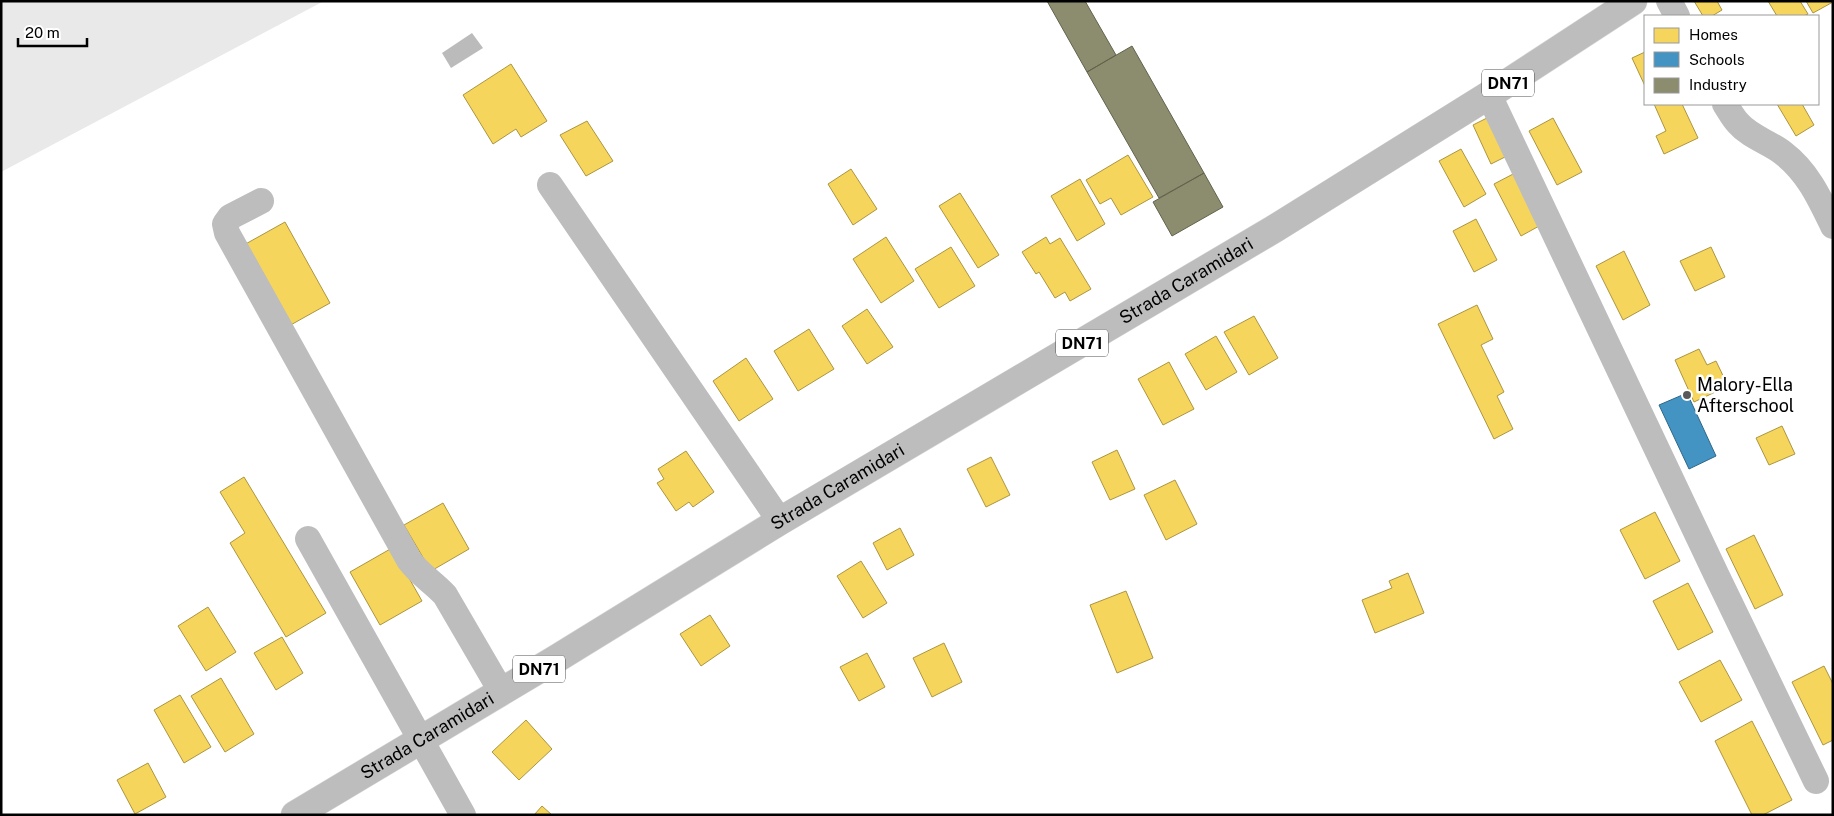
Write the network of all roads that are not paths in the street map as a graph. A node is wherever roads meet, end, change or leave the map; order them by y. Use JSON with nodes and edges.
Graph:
{"nodes":[{"id":1,"x":1633,"y":1,"type":"edge"},
{"id":2,"x":1669,"y":1,"type":"edge"},
{"id":3,"x":1676,"y":15,"type":"edge"},
{"id":4,"x":1489,"y":95,"type":"junction"},
{"id":5,"x":1726,"y":105,"type":"edge"},
{"id":6,"x":550,"y":185,"type":"dead end"},
{"id":7,"x":261,"y":200,"type":"dead end"},
{"id":8,"x":1833,"y":226,"type":"edge"},
{"id":9,"x":780,"y":521,"type":"junction"},
{"id":10,"x":308,"y":539,"type":"dead end"},
{"id":11,"x":501,"y":691,"type":"junction"},
{"id":12,"x":420,"y":740,"type":"junction"},
{"id":13,"x":1816,"y":781,"type":"dead end"},
{"id":14,"x":295,"y":815,"type":"edge"},
{"id":15,"x":463,"y":815,"type":"edge"}],
"edges":[{"from":1,"to":4,"type":"main road","number":"DN71"},
{"from":2,"to":3,"type":"street"},
{"from":4,"to":9,"type":"main road","name":"Strada Caramidari","number":"DN71"},
{"from":4,"to":13,"type":"street"},
{"from":5,"to":8,"type":"street"},
{"from":6,"to":9,"type":"street"},
{"from":7,"to":11,"type":"street"},
{"from":9,"to":11,"type":"main road","name":"Strada Caramidari","number":"DN71"},
{"from":10,"to":12,"type":"street"},
{"from":11,"to":12,"type":"main road","name":"Strada Caramidari","number":"DN71"},
{"from":12,"to":14,"type":"main road","name":"Strada Caramidari","number":"DN71"},
{"from":12,"to":15,"type":"street"}]}
